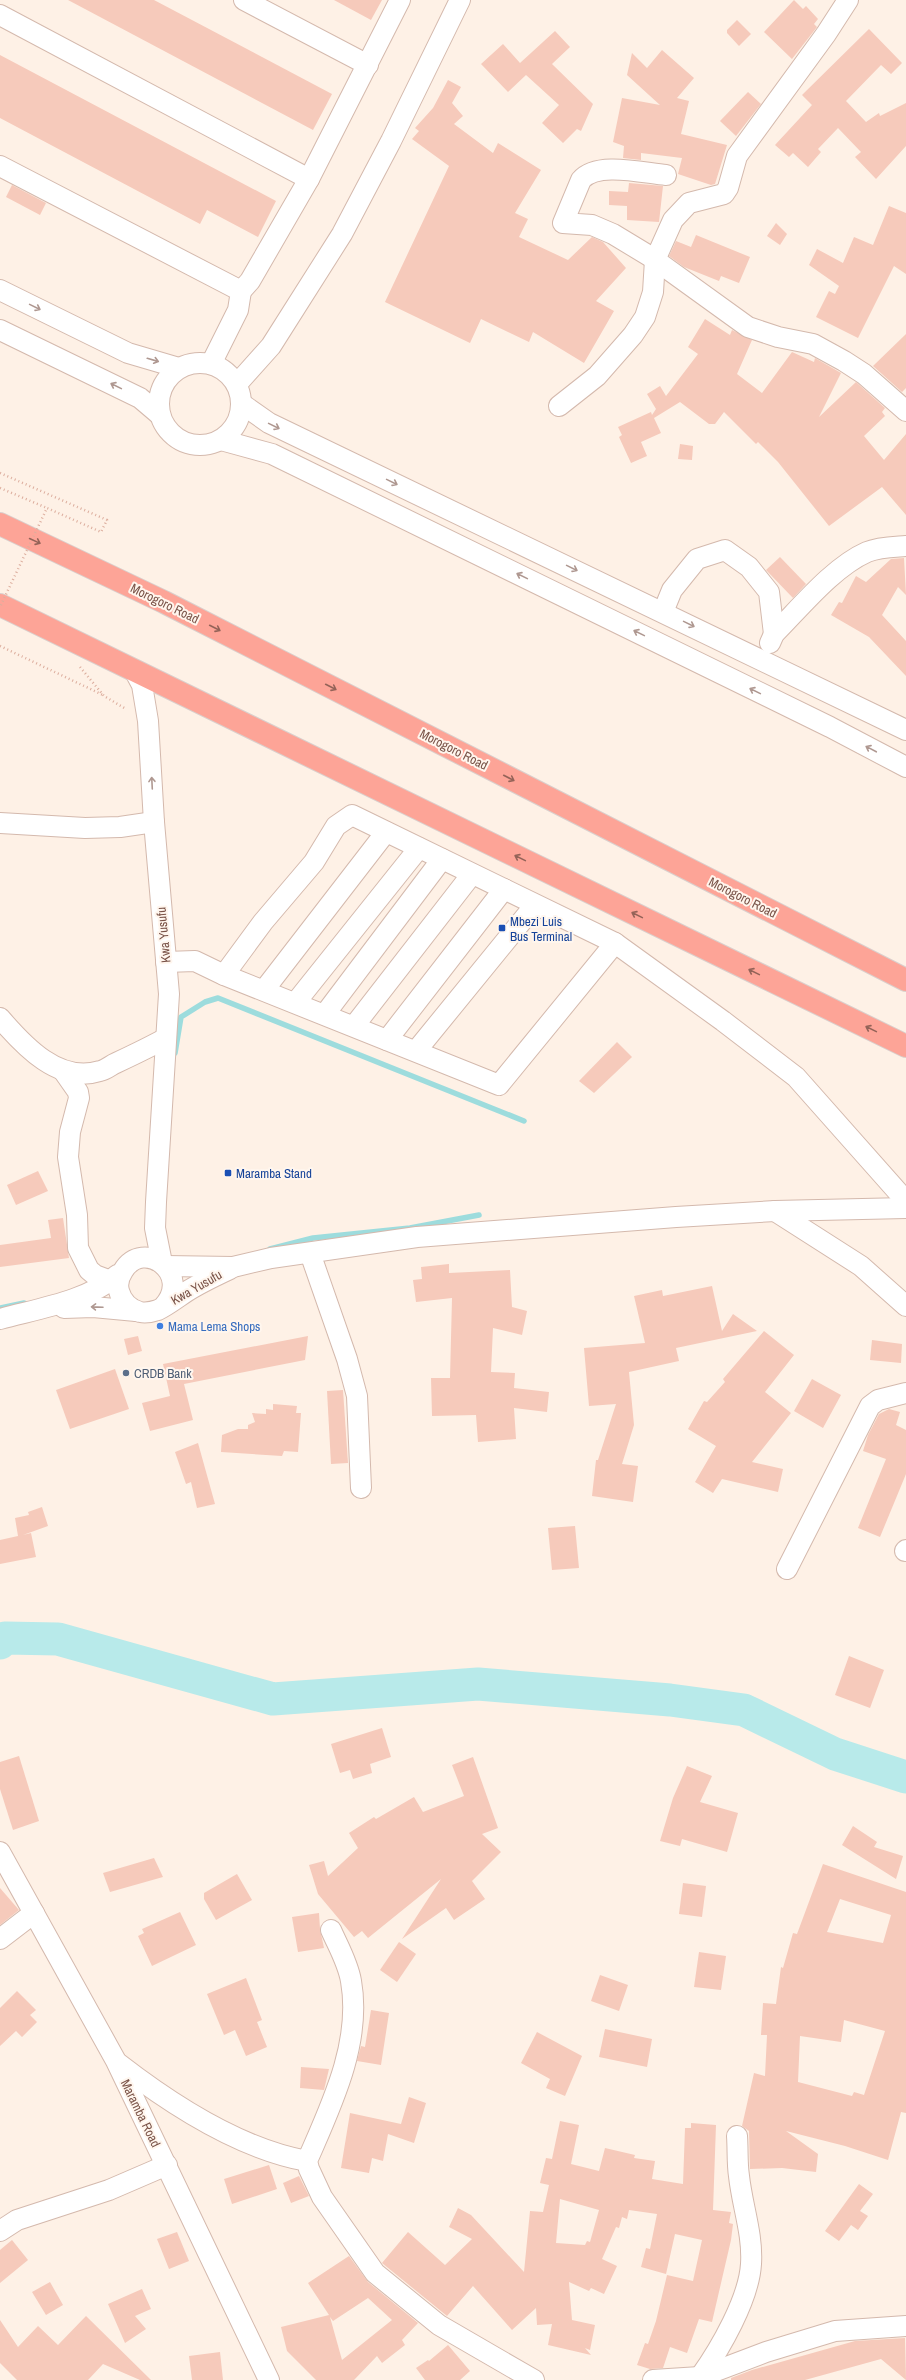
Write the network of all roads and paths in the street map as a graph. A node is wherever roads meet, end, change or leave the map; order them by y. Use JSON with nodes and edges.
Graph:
{"nodes":[{"id":1,"x":244,"y":0,"type":"edge"},
{"id":2,"x":400,"y":0,"type":"edge"},
{"id":3,"x":460,"y":0,"type":"edge"},
{"id":4,"x":848,"y":0,"type":"edge"},
{"id":5,"x":0,"y":15,"type":"edge"},
{"id":6,"x":368,"y":65,"type":"junction"},
{"id":7,"x":0,"y":166,"type":"edge"},
{"id":8,"x":666,"y":175,"type":"dead end"},
{"id":9,"x":309,"y":179,"type":"junction"},
{"id":10,"x":655,"y":260,"type":"junction"},
{"id":11,"x":0,"y":290,"type":"edge"},
{"id":12,"x":241,"y":291,"type":"junction"},
{"id":13,"x":0,"y":330,"type":"edge"},
{"id":14,"x":211,"y":364,"type":"junction"},
{"id":15,"x":180,"y":368,"type":"junction"},
{"id":16,"x":236,"y":384,"type":"junction"},
{"id":17,"x":242,"y":404,"type":"junction"},
{"id":18,"x":559,"y":406,"type":"dead end"},
{"id":19,"x":906,"y":411,"type":"edge"},
{"id":20,"x":160,"y":415,"type":"junction"},
{"id":21,"x":221,"y":440,"type":"junction"},
{"id":22,"x":0,"y":473,"type":"edge"},
{"id":23,"x":0,"y":488,"type":"edge"},
{"id":24,"x":47,"y":508,"type":"junction"},
{"id":25,"x":0,"y":524,"type":"edge"},
{"id":26,"x":906,"y":546,"type":"edge"},
{"id":27,"x":0,"y":606,"type":"edge"},
{"id":28,"x":663,"y":612,"type":"junction"},
{"id":29,"x":774,"y":634,"type":"junction"},
{"id":30,"x":0,"y":646,"type":"edge"},
{"id":31,"x":762,"y":659,"type":"junction"},
{"id":32,"x":79,"y":666,"type":"dead end"},
{"id":33,"x":134,"y":670,"type":"junction"},
{"id":34,"x":104,"y":696,"type":"junction"},
{"id":35,"x":148,"y":722,"type":"junction"},
{"id":36,"x":906,"y":730,"type":"edge"},
{"id":37,"x":906,"y":767,"type":"edge"},
{"id":38,"x":154,"y":822,"type":"junction"},
{"id":39,"x":0,"y":823,"type":"edge"},
{"id":40,"x":386,"y":832,"type":"junction"},
{"id":41,"x":419,"y":848,"type":"junction"},
{"id":42,"x":442,"y":859,"type":"junction"},
{"id":43,"x":472,"y":874,"type":"junction"},
{"id":44,"x":504,"y":889,"type":"junction"},
{"id":45,"x":535,"y":905,"type":"junction"},
{"id":46,"x":615,"y":943,"type":"junction"},
{"id":47,"x":166,"y":962,"type":"junction"},
{"id":48,"x":224,"y":975,"type":"junction"},
{"id":49,"x":906,"y":980,"type":"edge"},
{"id":50,"x":264,"y":990,"type":"junction"},
{"id":51,"x":296,"y":1002,"type":"junction"},
{"id":52,"x":326,"y":1014,"type":"junction"},
{"id":53,"x":0,"y":1018,"type":"edge"},
{"id":54,"x":354,"y":1026,"type":"junction"},
{"id":55,"x":166,"y":1038,"type":"junction"},
{"id":56,"x":388,"y":1040,"type":"junction"},
{"id":57,"x":906,"y":1046,"type":"edge"},
{"id":58,"x":416,"y":1051,"type":"junction"},
{"id":59,"x":64,"y":1072,"type":"junction"},
{"id":60,"x":906,"y":1201,"type":"edge"},
{"id":61,"x":156,"y":1202,"type":"junction"},
{"id":62,"x":906,"y":1208,"type":"edge"},
{"id":63,"x":775,"y":1211,"type":"junction"},
{"id":64,"x":310,"y":1253,"type":"junction"},
{"id":65,"x":163,"y":1264,"type":"junction"},
{"id":66,"x":233,"y":1267,"type":"junction"},
{"id":67,"x":121,"y":1271,"type":"junction"},
{"id":68,"x":163,"y":1306,"type":"junction"},
{"id":69,"x":906,"y":1306,"type":"edge"},
{"id":70,"x":40,"y":1308,"type":"junction"},
{"id":71,"x":136,"y":1311,"type":"junction"},
{"id":72,"x":0,"y":1319,"type":"edge"},
{"id":73,"x":906,"y":1393,"type":"edge"},
{"id":74,"x":361,"y":1488,"type":"dead end"},
{"id":75,"x":787,"y":1569,"type":"dead end"},
{"id":76,"x":0,"y":1852,"type":"edge"},
{"id":77,"x":34,"y":1913,"type":"junction"},
{"id":78,"x":331,"y":1930,"type":"dead end"},
{"id":79,"x":0,"y":1939,"type":"edge"},
{"id":80,"x":116,"y":2061,"type":"junction"},
{"id":81,"x":737,"y":2136,"type":"dead end"},
{"id":82,"x":307,"y":2161,"type":"junction"},
{"id":83,"x":167,"y":2165,"type":"junction"},
{"id":84,"x":0,"y":2230,"type":"edge"},
{"id":85,"x":906,"y":2326,"type":"edge"},
{"id":86,"x":712,"y":2376,"type":"edge"},
{"id":87,"x":269,"y":2380,"type":"edge"},
{"id":88,"x":534,"y":2380,"type":"edge"},
{"id":89,"x":653,"y":2380,"type":"edge"}],
"edges":[{"from":1,"to":6,"type":"street"},
{"from":2,"to":6,"type":"street"},
{"from":3,"to":16,"type":"street"},
{"from":4,"to":10,"type":"street"},
{"from":5,"to":9,"type":"street"},
{"from":6,"to":9,"type":"street"},
{"from":7,"to":12,"type":"street"},
{"from":8,"to":10,"type":"street"},
{"from":9,"to":12,"type":"street"},
{"from":10,"to":18,"type":"street"},
{"from":10,"to":19,"type":"street"},
{"from":11,"to":15,"type":"street","one_way":true},
{"from":12,"to":14,"type":"street"},
{"from":20,"to":13,"type":"street","one_way":true},
{"from":14,"to":15,"type":"street"},
{"from":14,"to":16,"type":"street"},
{"from":15,"to":20,"type":"street"},
{"from":16,"to":17,"type":"street"},
{"from":17,"to":21,"type":"street"},
{"from":17,"to":28,"type":"street","one_way":true},
{"from":20,"to":21,"type":"street"},
{"from":37,"to":21,"type":"street","one_way":true},
{"from":22,"to":24,"type":"path","bridge":true},
{"from":23,"to":24,"type":"path"},
{"from":24,"to":27,"type":"path","bridge":true},
{"from":25,"to":49,"type":"highway","name":"Morogoro Road","one_way":true},
{"from":26,"to":29,"type":"street"},
{"from":27,"to":33,"type":"highway"},
{"from":28,"to":29,"type":"street"},
{"from":28,"to":31,"type":"street","one_way":true},
{"from":29,"to":31,"type":"street"},
{"from":30,"to":34,"type":"path"},
{"from":31,"to":36,"type":"street"},
{"from":32,"to":34,"type":"path"},
{"from":33,"to":35,"type":"street","name":"Kwa Yusufu"},
{"from":57,"to":33,"type":"highway","one_way":true},
{"from":34,"to":35,"type":"path"},
{"from":38,"to":35,"type":"street","name":"Kwa Yusufu","one_way":true},
{"from":38,"to":39,"type":"street"},
{"from":38,"to":47,"type":"street","name":"Kwa Yusufu"},
{"from":40,"to":41,"type":"street"},
{"from":40,"to":48,"type":"street"},
{"from":40,"to":50,"type":"street"},
{"from":41,"to":42,"type":"street"},
{"from":41,"to":51,"type":"street"},
{"from":42,"to":43,"type":"street"},
{"from":42,"to":52,"type":"street"},
{"from":43,"to":44,"type":"street"},
{"from":43,"to":54,"type":"street"},
{"from":44,"to":45,"type":"street"},
{"from":44,"to":56,"type":"street"},
{"from":45,"to":46,"type":"street"},
{"from":45,"to":58,"type":"street"},
{"from":46,"to":58,"type":"street"},
{"from":46,"to":60,"type":"street"},
{"from":47,"to":48,"type":"street"},
{"from":47,"to":55,"type":"street","name":"Kwa Yusufu"},
{"from":48,"to":50,"type":"street"},
{"from":50,"to":51,"type":"street"},
{"from":51,"to":52,"type":"street"},
{"from":52,"to":54,"type":"street"},
{"from":53,"to":59,"type":"street"},
{"from":54,"to":56,"type":"street"},
{"from":55,"to":59,"type":"street"},
{"from":55,"to":61,"type":"street","name":"Kwa Yusufu"},
{"from":56,"to":58,"type":"street"},
{"from":59,"to":67,"type":"street"},
{"from":61,"to":65,"type":"street","name":"Kwa Yusufu"},
{"from":61,"to":67,"type":"street","name":"Kwa Yusufu"},
{"from":62,"to":63,"type":"street"},
{"from":63,"to":64,"type":"street"},
{"from":63,"to":69,"type":"street"},
{"from":64,"to":66,"type":"street"},
{"from":64,"to":74,"type":"street"},
{"from":65,"to":66,"type":"street","name":"Kwa Yusufu"},
{"from":65,"to":67,"type":"street"},
{"from":65,"to":68,"type":"street"},
{"from":66,"to":68,"type":"street","name":"Kwa Yusufu"},
{"from":67,"to":70,"type":"street","name":"Kwa Yusufu"},
{"from":67,"to":71,"type":"street"},
{"from":68,"to":71,"type":"street"},
{"from":71,"to":70,"type":"street","name":"Kwa Yusufu","one_way":true},
{"from":70,"to":72,"type":"street","name":"Kwa Yusufu"},
{"from":73,"to":75,"type":"street"},
{"from":76,"to":77,"type":"street","name":"Maramba Road"},
{"from":77,"to":79,"type":"street"},
{"from":77,"to":80,"type":"street","name":"Maramba Road"},
{"from":78,"to":82,"type":"street"},
{"from":80,"to":82,"type":"street"},
{"from":80,"to":83,"type":"street","name":"Maramba Road"},
{"from":81,"to":86,"type":"street"},
{"from":82,"to":88,"type":"street"},
{"from":83,"to":84,"type":"street"},
{"from":83,"to":87,"type":"street","name":"Maramba Road"},
{"from":85,"to":86,"type":"street"},
{"from":86,"to":89,"type":"street"}]}
